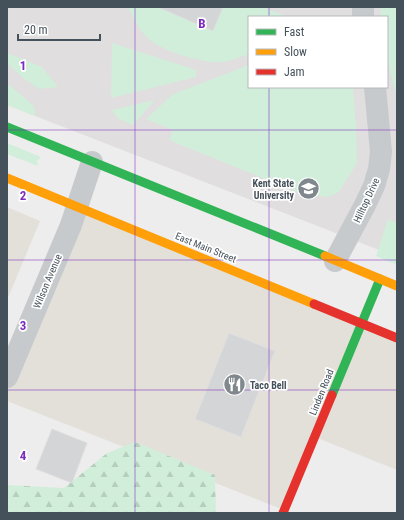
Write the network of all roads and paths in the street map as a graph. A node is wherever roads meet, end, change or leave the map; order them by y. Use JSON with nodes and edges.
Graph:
{"nodes":[{"id":1,"x":375,"y":88,"type":"edge"},
{"id":2,"x":7,"y":126,"type":"edge"},
{"id":3,"x":92,"y":162,"type":"junction"},
{"id":4,"x":7,"y":178,"type":"edge"},
{"id":5,"x":77,"y":207,"type":"junction"},
{"id":6,"x":335,"y":261,"type":"junction"},
{"id":7,"x":380,"y":279,"type":"junction"},
{"id":8,"x":397,"y":286,"type":"edge"},
{"id":9,"x":362,"y":323,"type":"junction"},
{"id":10,"x":397,"y":338,"type":"edge"},
{"id":11,"x":7,"y":378,"type":"edge"},
{"id":12,"x":283,"y":513,"type":"edge"}],
"edges":[{"from":1,"to":6,"type":"street","name":"Hilltop Drive"},
{"from":2,"to":3,"type":"main road"},
{"from":3,"to":5,"type":"street","name":"Wilson Avenue"},
{"from":3,"to":6,"type":"main road"},
{"from":4,"to":5,"type":"main road","name":"East Main Street"},
{"from":5,"to":9,"type":"main road","name":"East Main Street"},
{"from":5,"to":11,"type":"street","name":"Wilson Avenue"},
{"from":6,"to":7,"type":"main road"},
{"from":7,"to":8,"type":"main road"},
{"from":7,"to":9,"type":"main road","name":"Linden Road"},
{"from":9,"to":10,"type":"main road","name":"East Main Street"},
{"from":9,"to":12,"type":"main road","name":"Linden Road"}]}
